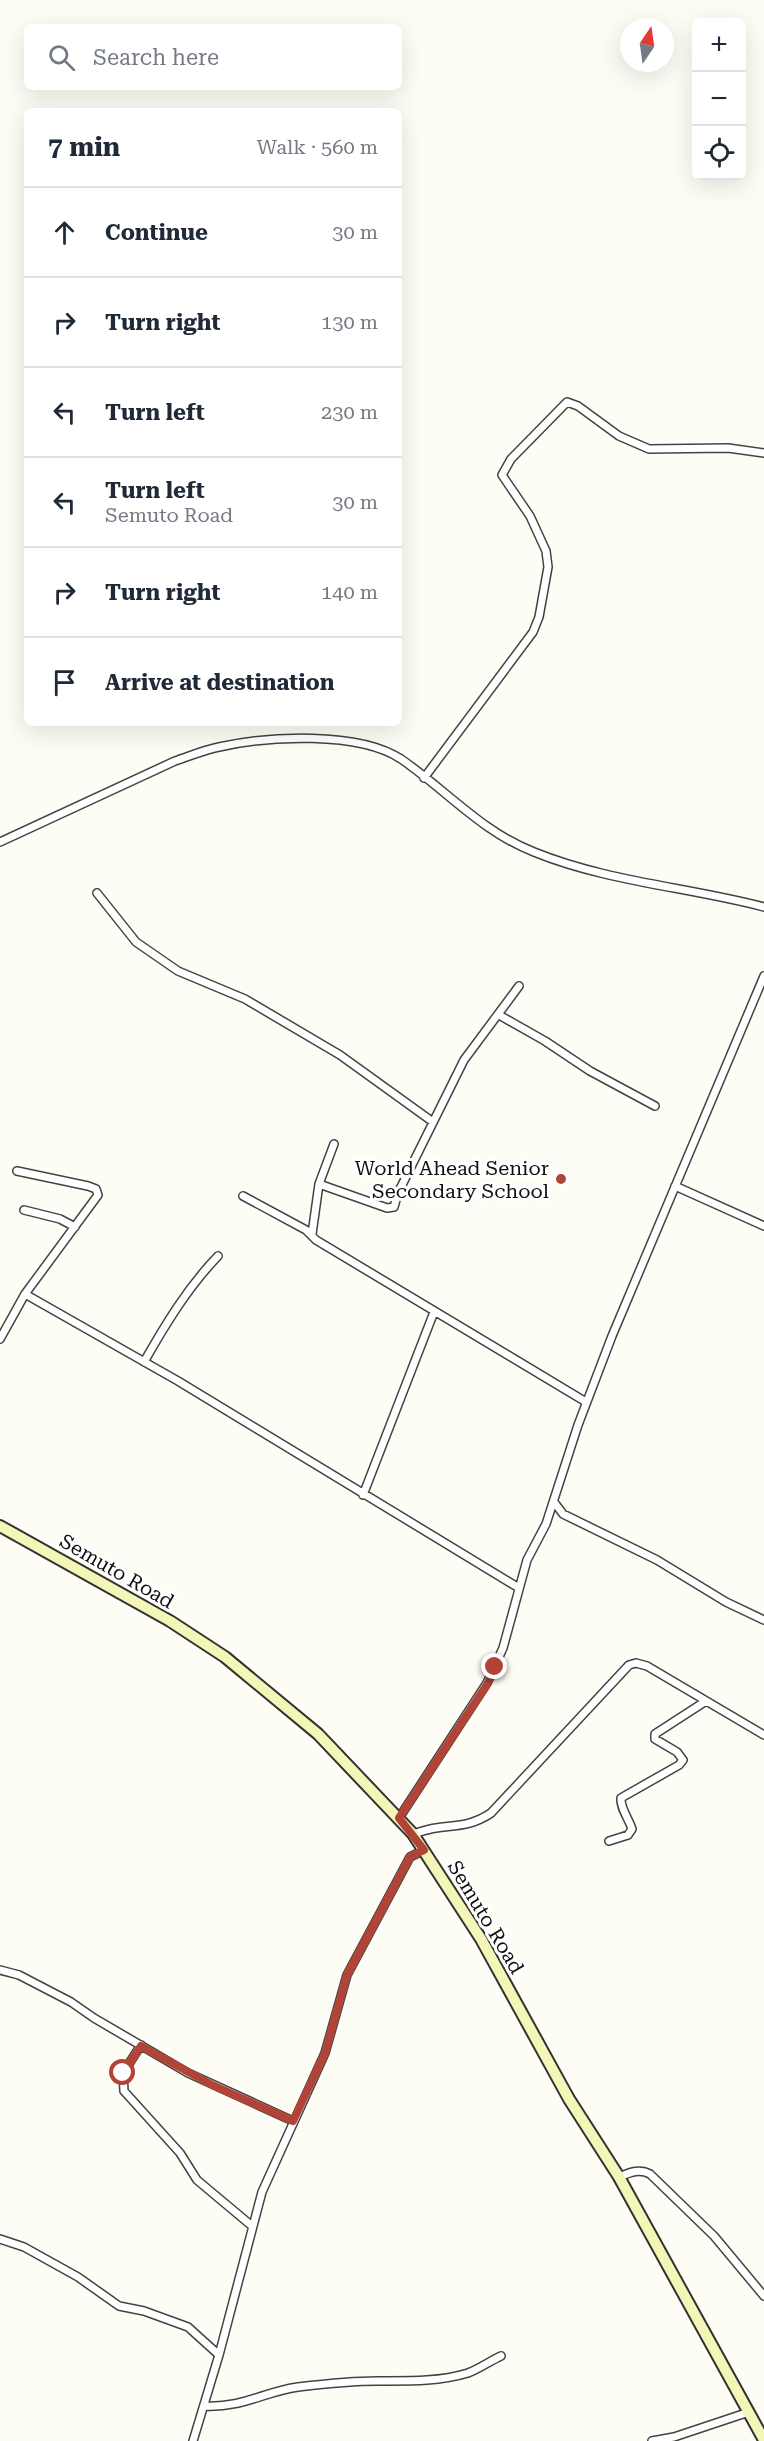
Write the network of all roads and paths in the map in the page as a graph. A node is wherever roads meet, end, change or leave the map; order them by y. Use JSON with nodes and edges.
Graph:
{"nodes":[{"id":1,"x":764,"y":453,"type":"edge"},
{"id":2,"x":424,"y":778,"type":"junction"},
{"id":3,"x":0,"y":842,"type":"edge"},
{"id":4,"x":97,"y":892,"type":"dead end"},
{"id":5,"x":764,"y":907,"type":"edge"},
{"id":6,"x":764,"y":976,"type":"edge"},
{"id":7,"x":519,"y":986,"type":"dead end"},
{"id":8,"x":499,"y":1015,"type":"junction"},
{"id":9,"x":655,"y":1106,"type":"dead end"},
{"id":10,"x":433,"y":1122,"type":"junction"},
{"id":11,"x":334,"y":1144,"type":"dead end"},
{"id":12,"x":17,"y":1172,"type":"dead end"},
{"id":13,"x":319,"y":1184,"type":"junction"},
{"id":14,"x":675,"y":1186,"type":"junction"},
{"id":15,"x":243,"y":1196,"type":"dead end"},
{"id":16,"x":24,"y":1210,"type":"dead end"},
{"id":17,"x":764,"y":1226,"type":"edge"},
{"id":18,"x":75,"y":1227,"type":"junction"},
{"id":19,"x":312,"y":1234,"type":"junction"},
{"id":20,"x":218,"y":1256,"type":"dead end"},
{"id":21,"x":25,"y":1294,"type":"junction"},
{"id":22,"x":434,"y":1312,"type":"junction"},
{"id":23,"x":0,"y":1339,"type":"edge"},
{"id":24,"x":144,"y":1362,"type":"junction"},
{"id":25,"x":586,"y":1402,"type":"junction"},
{"id":26,"x":363,"y":1495,"type":"junction"},
{"id":27,"x":554,"y":1502,"type":"junction"},
{"id":28,"x":0,"y":1526,"type":"edge"},
{"id":29,"x":519,"y":1588,"type":"junction"},
{"id":30,"x":764,"y":1620,"type":"edge"},
{"id":31,"x":706,"y":1701,"type":"junction"},
{"id":32,"x":764,"y":1735,"type":"edge"},
{"id":33,"x":399,"y":1818,"type":"junction"},
{"id":34,"x":413,"y":1834,"type":"junction"},
{"id":35,"x":609,"y":1841,"type":"dead end"},
{"id":36,"x":424,"y":1850,"type":"junction"},
{"id":37,"x":0,"y":1970,"type":"edge"},
{"id":38,"x":141,"y":2046,"type":"junction"},
{"id":39,"x":293,"y":2121,"type":"junction"},
{"id":40,"x":619,"y":2177,"type":"junction"},
{"id":41,"x":252,"y":2226,"type":"junction"},
{"id":42,"x":0,"y":2239,"type":"edge"},
{"id":43,"x":764,"y":2296,"type":"edge"},
{"id":44,"x":219,"y":2355,"type":"junction"},
{"id":45,"x":501,"y":2356,"type":"dead end"},
{"id":46,"x":204,"y":2406,"type":"junction"},
{"id":47,"x":749,"y":2412,"type":"junction"},
{"id":48,"x":764,"y":2440,"type":"edge"},
{"id":49,"x":193,"y":2441,"type":"edge"},
{"id":50,"x":652,"y":2441,"type":"edge"}],
"edges":[{"from":1,"to":2,"type":"street"},
{"from":2,"to":3,"type":"street"},
{"from":2,"to":5,"type":"street"},
{"from":4,"to":10,"type":"street"},
{"from":6,"to":14,"type":"street"},
{"from":7,"to":8,"type":"street"},
{"from":8,"to":9,"type":"street"},
{"from":8,"to":10,"type":"street"},
{"from":10,"to":13,"type":"street"},
{"from":11,"to":13,"type":"street"},
{"from":12,"to":18,"type":"street"},
{"from":13,"to":19,"type":"street"},
{"from":14,"to":17,"type":"street"},
{"from":14,"to":25,"type":"street"},
{"from":15,"to":19,"type":"street"},
{"from":16,"to":18,"type":"street"},
{"from":18,"to":21,"type":"street"},
{"from":19,"to":22,"type":"street"},
{"from":20,"to":24,"type":"street"},
{"from":21,"to":23,"type":"street"},
{"from":21,"to":24,"type":"street"},
{"from":22,"to":25,"type":"street"},
{"from":22,"to":26,"type":"street"},
{"from":24,"to":26,"type":"street"},
{"from":25,"to":27,"type":"street"},
{"from":26,"to":29,"type":"street"},
{"from":27,"to":29,"type":"street"},
{"from":27,"to":30,"type":"street"},
{"from":28,"to":33,"type":"main road","name":"Semuto Road"},
{"from":29,"to":33,"type":"street"},
{"from":31,"to":32,"type":"street"},
{"from":31,"to":34,"type":"street"},
{"from":31,"to":35,"type":"street"},
{"from":33,"to":34,"type":"main road","name":"Semuto Road"},
{"from":34,"to":36,"type":"main road","name":"Semuto Road"},
{"from":36,"to":39,"type":"street"},
{"from":36,"to":40,"type":"main road","name":"Semuto Road"},
{"from":37,"to":38,"type":"street"},
{"from":38,"to":39,"type":"street"},
{"from":38,"to":41,"type":"street"},
{"from":39,"to":41,"type":"street"},
{"from":40,"to":43,"type":"street"},
{"from":40,"to":47,"type":"main road","name":"Semuto Road"},
{"from":41,"to":44,"type":"street"},
{"from":42,"to":44,"type":"street"},
{"from":44,"to":46,"type":"street"},
{"from":45,"to":46,"type":"street"},
{"from":46,"to":49,"type":"street"},
{"from":47,"to":48,"type":"main road","name":"Semuto Road"},
{"from":47,"to":50,"type":"street"}]}
